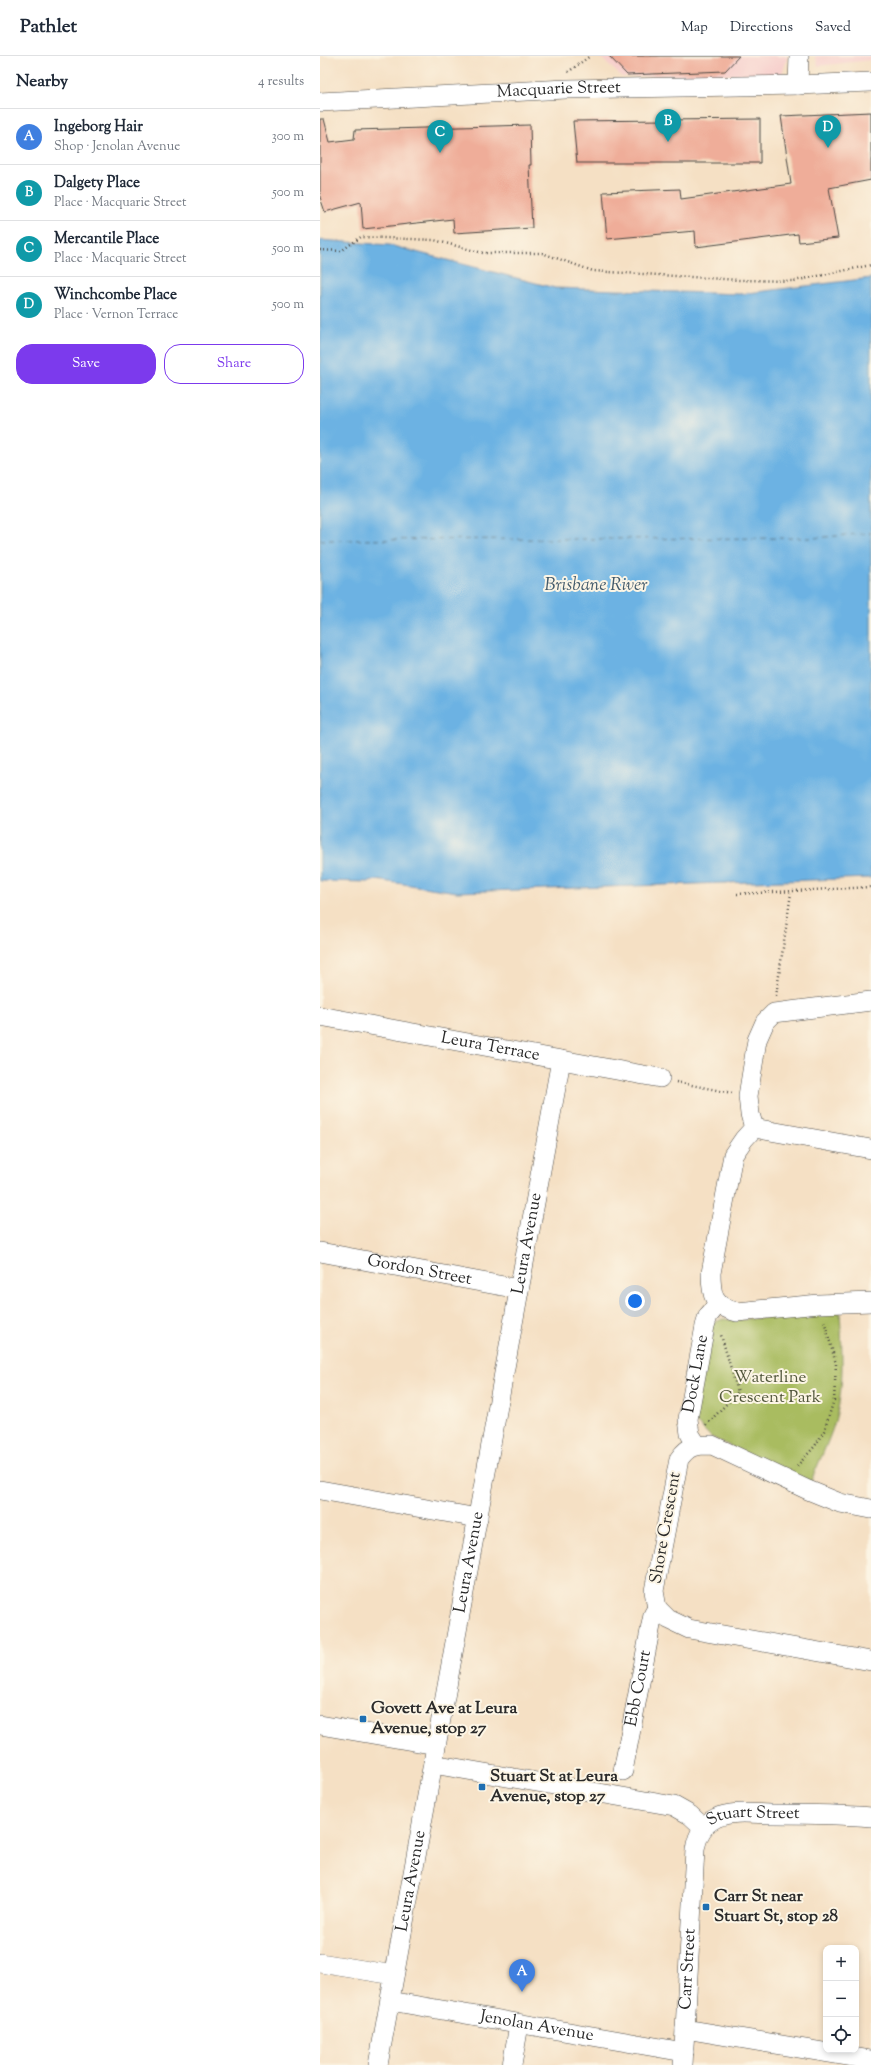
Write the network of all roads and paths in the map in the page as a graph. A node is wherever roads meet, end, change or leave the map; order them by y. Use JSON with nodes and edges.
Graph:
{"nodes":[{"id":1,"x":590,"y":56,"type":"edge"},
{"id":2,"x":800,"y":56,"type":"edge"},
{"id":3,"x":567,"y":73,"type":"dead end"},
{"id":4,"x":871,"y":82,"type":"edge"},
{"id":5,"x":798,"y":85,"type":"junction"},
{"id":6,"x":320,"y":102,"type":"edge"},
{"id":7,"x":320,"y":250,"type":"edge"},
{"id":8,"x":871,"y":266,"type":"edge"},
{"id":9,"x":871,"y":887,"type":"edge"},
{"id":10,"x":791,"y":893,"type":"junction"},
{"id":11,"x":737,"y":894,"type":"dead end"},
{"id":12,"x":871,"y":1001,"type":"edge"},
{"id":13,"x":774,"y":1013,"type":"junction"},
{"id":14,"x":320,"y":1016,"type":"edge"},
{"id":15,"x":561,"y":1060,"type":"junction"},
{"id":16,"x":660,"y":1078,"type":"joint"},
{"id":17,"x":748,"y":1096,"type":"junction"},
{"id":18,"x":754,"y":1128,"type":"junction"},
{"id":19,"x":871,"y":1150,"type":"edge"},
{"id":20,"x":320,"y":1252,"type":"edge"},
{"id":21,"x":519,"y":1289,"type":"junction"},
{"id":22,"x":871,"y":1302,"type":"edge"},
{"id":23,"x":718,"y":1304,"type":"junction"},
{"id":24,"x":820,"y":1304,"type":"junction"},
{"id":25,"x":707,"y":1320,"type":"junction"},
{"id":26,"x":695,"y":1442,"type":"junction"},
{"id":27,"x":789,"y":1480,"type":"junction"},
{"id":28,"x":320,"y":1490,"type":"edge"},
{"id":29,"x":871,"y":1509,"type":"edge"},
{"id":30,"x":478,"y":1518,"type":"junction"},
{"id":31,"x":657,"y":1608,"type":"junction"},
{"id":32,"x":871,"y":1661,"type":"edge"},
{"id":33,"x":320,"y":1726,"type":"edge"},
{"id":34,"x":436,"y":1745,"type":"junction"},
{"id":35,"x":433,"y":1764,"type":"junction"},
{"id":36,"x":623,"y":1770,"type":"dead end"},
{"id":37,"x":871,"y":1817,"type":"edge"},
{"id":38,"x":703,"y":1827,"type":"junction"},
{"id":39,"x":320,"y":1963,"type":"edge"},
{"id":40,"x":394,"y":1976,"type":"junction"},
{"id":41,"x":390,"y":2001,"type":"junction"},
{"id":42,"x":519,"y":2025,"type":"junction"},
{"id":43,"x":685,"y":2029,"type":"junction"},
{"id":44,"x":684,"y":2059,"type":"edge"},
{"id":45,"x":871,"y":2060,"type":"edge"},
{"id":46,"x":378,"y":2065,"type":"edge"},
{"id":47,"x":512,"y":2065,"type":"edge"}],
"edges":[{"from":1,"to":3,"type":"path"},
{"from":2,"to":5,"type":"street"},
{"from":4,"to":5,"type":"street","name":"Macquarie Street"},
{"from":5,"to":6,"type":"street","name":"Macquarie Street"},
{"from":7,"to":8,"type":"path"},
{"from":9,"to":10,"type":"path"},
{"from":10,"to":11,"type":"path"},
{"from":10,"to":13,"type":"path"},
{"from":12,"to":13,"type":"street"},
{"from":13,"to":17,"type":"street"},
{"from":14,"to":15,"type":"street","name":"Leura Terrace"},
{"from":15,"to":16,"type":"street","name":"Leura Terrace"},
{"from":15,"to":21,"type":"street","name":"Leura Avenue"},
{"from":16,"to":17,"type":"path"},
{"from":17,"to":18,"type":"street"},
{"from":18,"to":19,"type":"street"},
{"from":18,"to":23,"type":"street"},
{"from":20,"to":21,"type":"street","name":"Gordon Street"},
{"from":21,"to":30,"type":"street","name":"Leura Avenue"},
{"from":22,"to":24,"type":"street"},
{"from":23,"to":24,"type":"street"},
{"from":23,"to":25,"type":"street","name":"Dock Lane"},
{"from":24,"to":27,"type":"path"},
{"from":25,"to":26,"type":"street","name":"Dock Lane"},
{"from":25,"to":26,"type":"path"},
{"from":26,"to":27,"type":"street"},
{"from":26,"to":31,"type":"street","name":"Shore Crescent"},
{"from":27,"to":29,"type":"street"},
{"from":28,"to":30,"type":"street"},
{"from":30,"to":34,"type":"street","name":"Leura Avenue"},
{"from":31,"to":32,"type":"street","name":"Shore Crescent"},
{"from":31,"to":36,"type":"street","name":"Ebb Court"},
{"from":33,"to":34,"type":"street"},
{"from":34,"to":35,"type":"street","name":"Leura Avenue"},
{"from":35,"to":38,"type":"street","name":"Stuart Street"},
{"from":35,"to":40,"type":"street","name":"Leura Avenue"},
{"from":37,"to":38,"type":"street","name":"Stuart Street"},
{"from":38,"to":43,"type":"street","name":"Carr Street"},
{"from":39,"to":40,"type":"street"},
{"from":40,"to":41,"type":"street","name":"Leura Avenue"},
{"from":41,"to":42,"type":"street","name":"Jenolan Avenue"},
{"from":41,"to":46,"type":"street","name":"Leura Avenue"},
{"from":42,"to":44,"type":"street","name":"Jenolan Avenue"},
{"from":42,"to":47,"type":"street"},
{"from":43,"to":44,"type":"street","name":"Carr Street"},
{"from":43,"to":45,"type":"street"}]}
